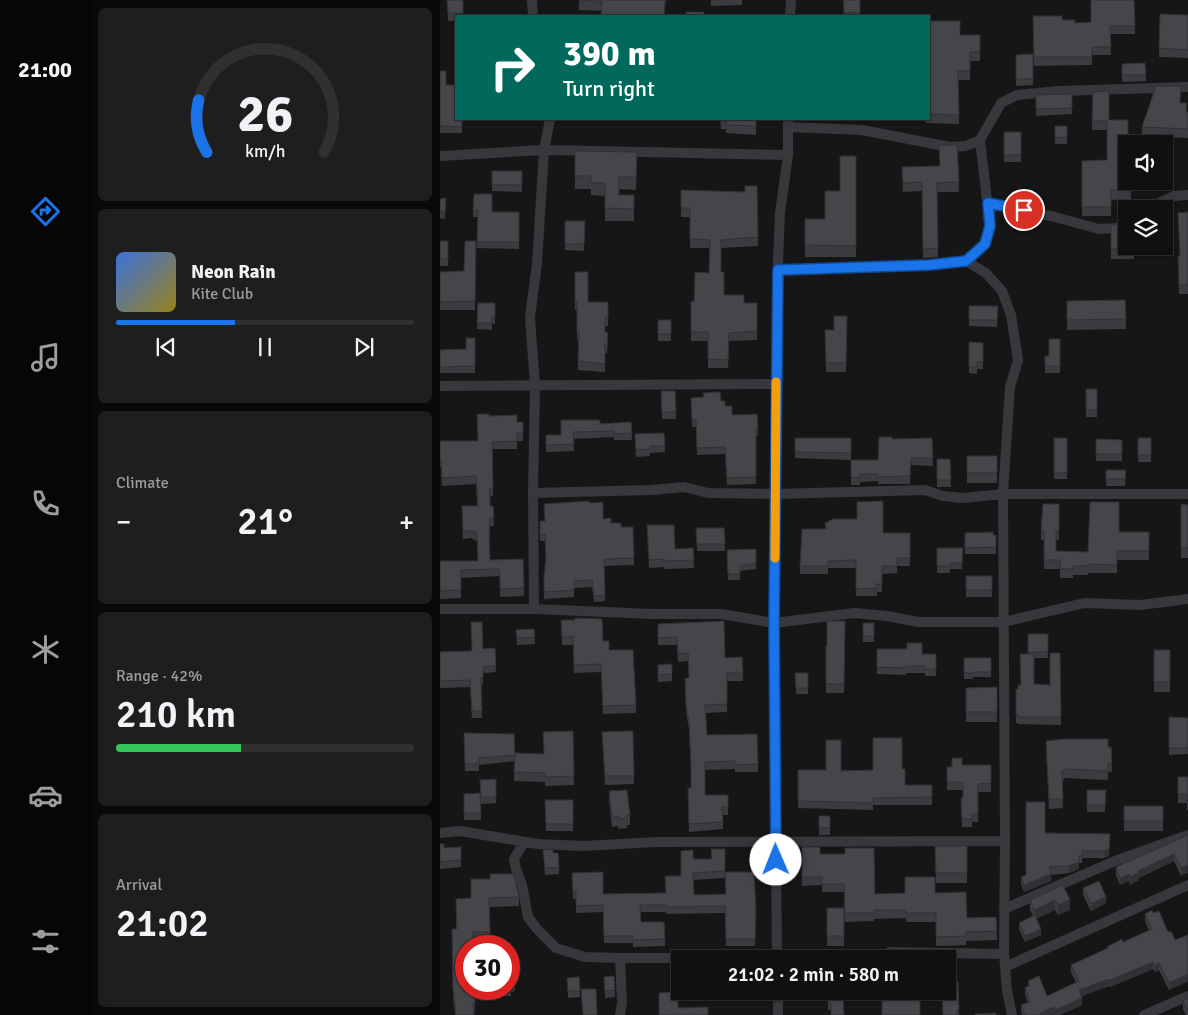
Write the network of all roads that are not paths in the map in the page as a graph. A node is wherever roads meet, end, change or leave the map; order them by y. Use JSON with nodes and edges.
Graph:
{"nodes":[{"id":1,"x":532,"y":0,"type":"edge"},
{"id":2,"x":791,"y":0,"type":"edge"},
{"id":3,"x":533,"y":15,"type":"edge"},
{"id":4,"x":790,"y":15,"type":"edge"},
{"id":5,"x":1188,"y":87,"type":"edge"},
{"id":6,"x":550,"y":120,"type":"edge"},
{"id":7,"x":788,"y":123,"type":"edge"},
{"id":8,"x":980,"y":140,"type":"junction"},
{"id":9,"x":544,"y":150,"type":"junction"},
{"id":10,"x":788,"y":155,"type":"junction"},
{"id":11,"x":440,"y":156,"type":"edge"},
{"id":12,"x":1188,"y":195,"type":"edge"},
{"id":13,"x":1165,"y":200,"type":"edge"},
{"id":14,"x":988,"y":203,"type":"junction"},
{"id":15,"x":1118,"y":227,"type":"edge"},
{"id":16,"x":966,"y":261,"type":"junction"},
{"id":17,"x":778,"y":270,"type":"junction"},
{"id":18,"x":776,"y":384,"type":"junction"},
{"id":19,"x":535,"y":385,"type":"junction"},
{"id":20,"x":440,"y":386,"type":"edge"},
{"id":21,"x":533,"y":493,"type":"junction"},
{"id":22,"x":776,"y":494,"type":"junction"},
{"id":23,"x":1003,"y":494,"type":"junction"},
{"id":24,"x":1188,"y":494,"type":"edge"},
{"id":25,"x":1188,"y":600,"type":"edge"},
{"id":26,"x":440,"y":609,"type":"edge"},
{"id":27,"x":534,"y":609,"type":"junction"},
{"id":28,"x":1004,"y":622,"type":"junction"},
{"id":29,"x":774,"y":623,"type":"junction"},
{"id":30,"x":440,"y":833,"type":"edge"},
{"id":31,"x":1188,"y":835,"type":"edge"},
{"id":32,"x":776,"y":841,"type":"junction"},
{"id":33,"x":1005,"y":841,"type":"junction"},
{"id":34,"x":524,"y":842,"type":"junction"},
{"id":35,"x":1188,"y":885,"type":"edge"},
{"id":36,"x":1004,"y":909,"type":"junction"},
{"id":37,"x":778,"y":950,"type":"edge"},
{"id":38,"x":956,"y":953,"type":"edge"},
{"id":39,"x":1004,"y":954,"type":"junction"},
{"id":40,"x":620,"y":958,"type":"junction"},
{"id":41,"x":671,"y":958,"type":"edge"},
{"id":42,"x":1005,"y":967,"type":"junction"},
{"id":43,"x":1188,"y":996,"type":"edge"},
{"id":44,"x":778,"y":1000,"type":"edge"},
{"id":45,"x":620,"y":1015,"type":"edge"},
{"id":46,"x":778,"y":1015,"type":"edge"},
{"id":47,"x":1012,"y":1015,"type":"edge"},
{"id":48,"x":1144,"y":1015,"type":"edge"}],
"edges":[{"from":1,"to":3,"type":"street"},
{"from":2,"to":4,"type":"street"},
{"from":5,"to":8,"type":"street"},
{"from":6,"to":9,"type":"street"},
{"from":7,"to":8,"type":"street"},
{"from":7,"to":10,"type":"street"},
{"from":8,"to":14,"type":"street"},
{"from":9,"to":10,"type":"street"},
{"from":9,"to":11,"type":"street"},
{"from":9,"to":19,"type":"street"},
{"from":10,"to":17,"type":"street"},
{"from":12,"to":13,"type":"street"},
{"from":14,"to":15,"type":"street"},
{"from":14,"to":16,"type":"street"},
{"from":16,"to":17,"type":"street"},
{"from":16,"to":23,"type":"street"},
{"from":17,"to":18,"type":"street"},
{"from":18,"to":19,"type":"street"},
{"from":18,"to":22,"type":"street"},
{"from":19,"to":20,"type":"street"},
{"from":19,"to":21,"type":"street"},
{"from":21,"to":22,"type":"street"},
{"from":21,"to":27,"type":"street"},
{"from":22,"to":23,"type":"street"},
{"from":22,"to":29,"type":"street"},
{"from":23,"to":24,"type":"street"},
{"from":23,"to":28,"type":"street"},
{"from":25,"to":28,"type":"street"},
{"from":26,"to":27,"type":"street"},
{"from":27,"to":29,"type":"street"},
{"from":28,"to":29,"type":"street"},
{"from":28,"to":33,"type":"street"},
{"from":29,"to":32,"type":"street"},
{"from":30,"to":34,"type":"street"},
{"from":31,"to":36,"type":"street"},
{"from":32,"to":33,"type":"street"},
{"from":32,"to":34,"type":"street"},
{"from":32,"to":37,"type":"street"},
{"from":33,"to":36,"type":"street"},
{"from":34,"to":40,"type":"street"},
{"from":35,"to":42,"type":"street"},
{"from":36,"to":39,"type":"street"},
{"from":38,"to":39,"type":"street"},
{"from":39,"to":42,"type":"street"},
{"from":40,"to":41,"type":"street"},
{"from":40,"to":45,"type":"street"},
{"from":42,"to":47,"type":"street"},
{"from":43,"to":48,"type":"street"},
{"from":44,"to":46,"type":"street"}]}
